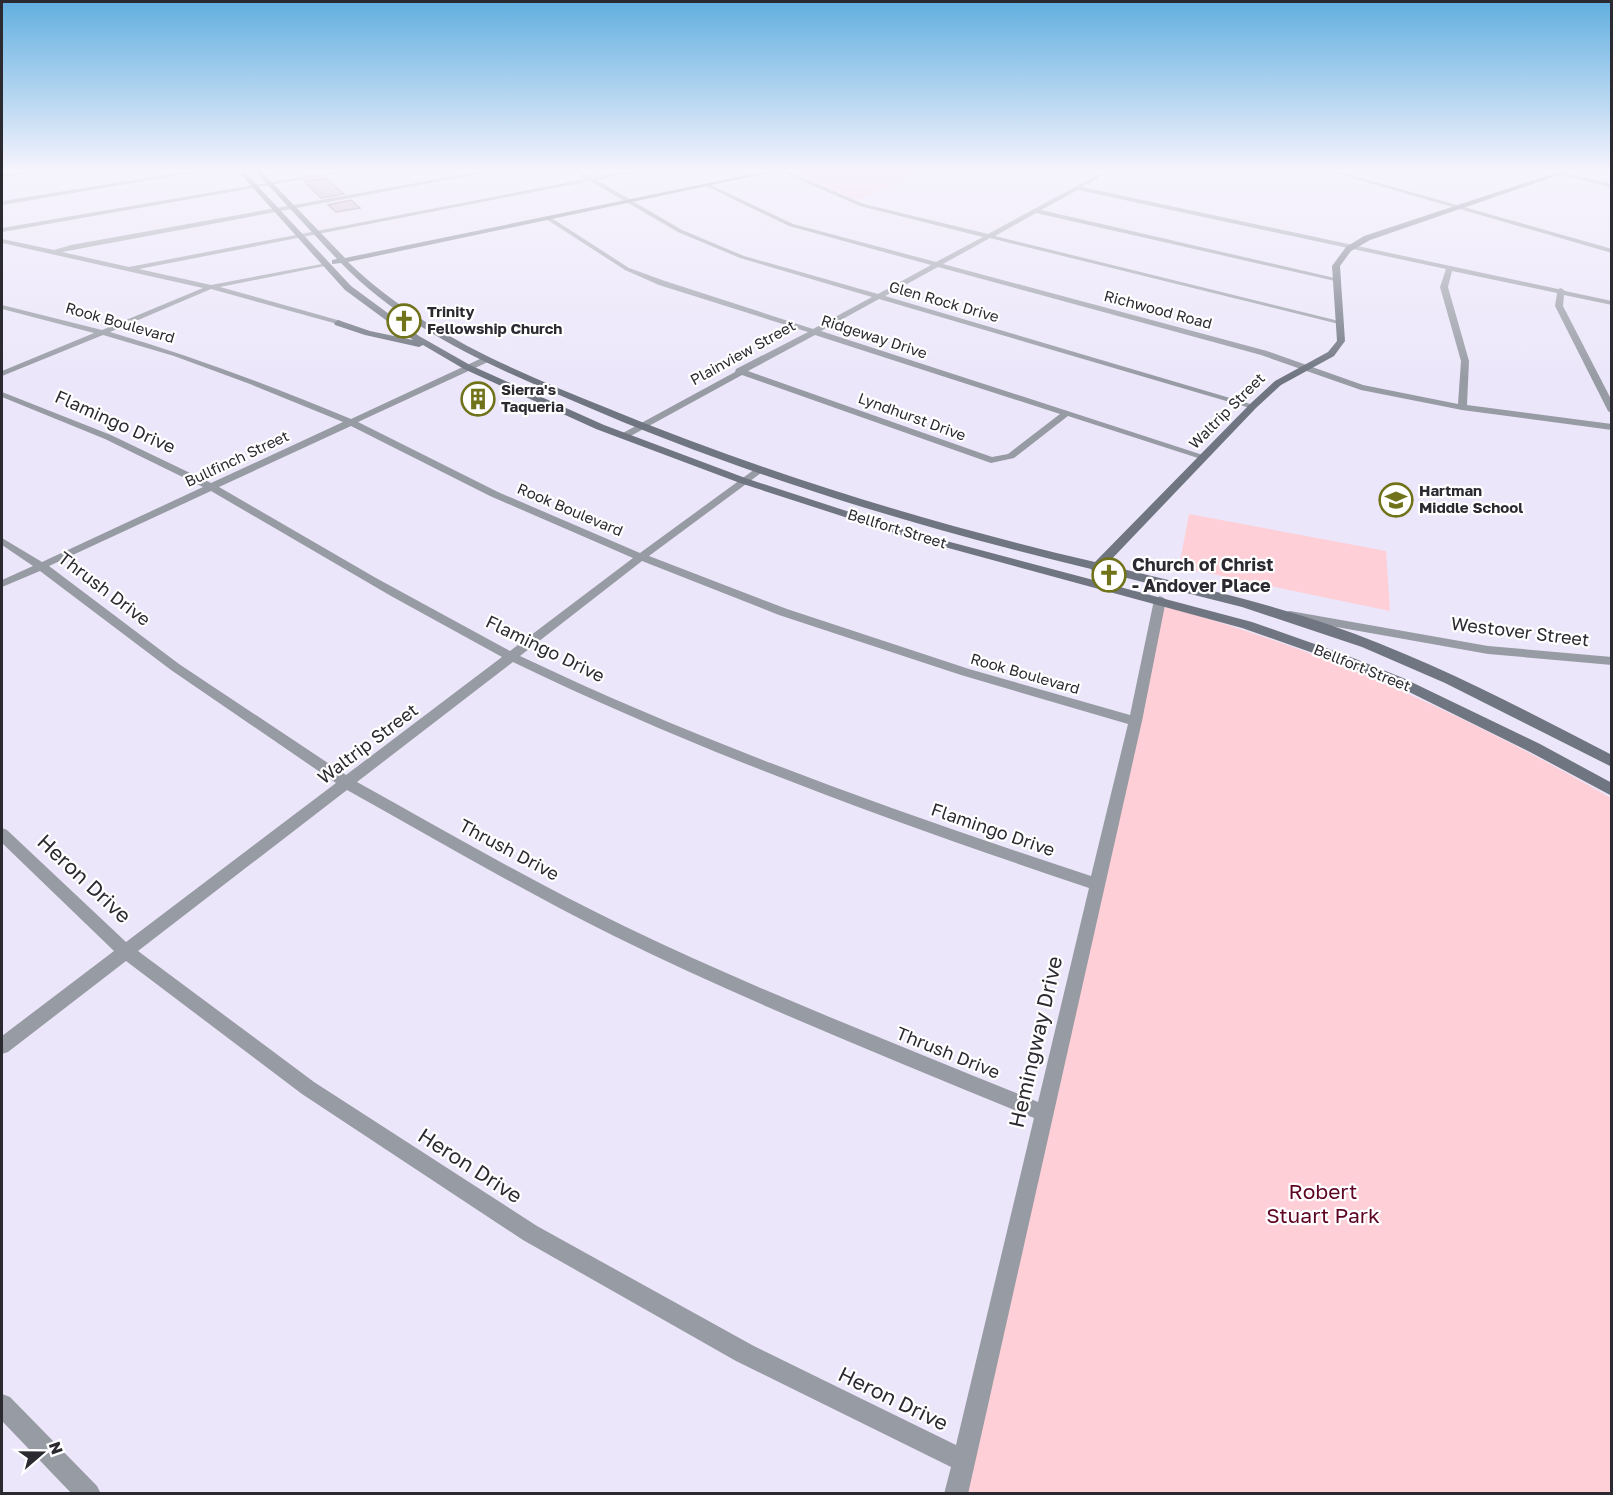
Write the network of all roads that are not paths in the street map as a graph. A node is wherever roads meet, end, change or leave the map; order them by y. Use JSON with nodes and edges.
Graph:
{"nodes":[{"id":1,"x":125,"y":239,"type":"edge"},
{"id":2,"x":286,"y":239,"type":"edge"},
{"id":3,"x":302,"y":239,"type":"edge"},
{"id":4,"x":324,"y":239,"type":"edge"},
{"id":5,"x":447,"y":239,"type":"edge"},
{"id":6,"x":581,"y":239,"type":"edge"},
{"id":7,"x":699,"y":239,"type":"edge"},
{"id":8,"x":841,"y":239,"type":"edge"},
{"id":9,"x":983,"y":239,"type":"edge"},
{"id":10,"x":999,"y":239,"type":"edge"},
{"id":11,"x":1158,"y":239,"type":"edge"},
{"id":12,"x":1317,"y":239,"type":"edge"},
{"id":13,"x":1371,"y":239,"type":"edge"},
{"id":14,"x":1569,"y":239,"type":"edge"},
{"id":15,"x":2,"y":241,"type":"edge"},
{"id":16,"x":1351,"y":246,"type":"junction"},
{"id":17,"x":1611,"y":251,"type":"edge"},
{"id":18,"x":56,"y":252,"type":"junction"},
{"id":19,"x":343,"y":260,"type":"junction"},
{"id":20,"x":325,"y":264,"type":"junction"},
{"id":21,"x":937,"y":265,"type":"junction"},
{"id":22,"x":1450,"y":267,"type":"junction"},
{"id":23,"x":129,"y":269,"type":"junction"},
{"id":24,"x":1335,"y":279,"type":"junction"},
{"id":25,"x":211,"y":287,"type":"junction"},
{"id":26,"x":1561,"y":290,"type":"junction"},
{"id":27,"x":879,"y":297,"type":"junction"},
{"id":28,"x":1611,"y":303,"type":"edge"},
{"id":29,"x":2,"y":307,"type":"edge"},
{"id":30,"x":404,"y":313,"type":"junction"},
{"id":31,"x":383,"y":319,"type":"junction"},
{"id":32,"x":1339,"y":322,"type":"junction"},
{"id":33,"x":338,"y":323,"type":"junction"},
{"id":34,"x":357,"y":330,"type":"junction"},
{"id":35,"x":813,"y":331,"type":"junction"},
{"id":36,"x":101,"y":332,"type":"junction"},
{"id":37,"x":434,"y":348,"type":"junction"},
{"id":38,"x":485,"y":360,"type":"junction"},
{"id":39,"x":467,"y":368,"type":"junction"},
{"id":40,"x":1306,"y":369,"type":"junction"},
{"id":41,"x":739,"y":371,"type":"junction"},
{"id":42,"x":2,"y":374,"type":"edge"},
{"id":43,"x":2,"y":394,"type":"edge"},
{"id":44,"x":1253,"y":406,"type":"junction"},
{"id":45,"x":1462,"y":407,"type":"junction"},
{"id":46,"x":1611,"y":411,"type":"edge"},
{"id":47,"x":1066,"y":413,"type":"junction"},
{"id":48,"x":350,"y":423,"type":"junction"},
{"id":49,"x":640,"y":426,"type":"junction"},
{"id":50,"x":1611,"y":427,"type":"edge"},
{"id":51,"x":624,"y":436,"type":"junction"},
{"id":52,"x":1204,"y":458,"type":"junction"},
{"id":53,"x":758,"y":471,"type":"junction"},
{"id":54,"x":744,"y":481,"type":"junction"},
{"id":55,"x":211,"y":487,"type":"junction"},
{"id":56,"x":914,"y":519,"type":"junction"},
{"id":57,"x":901,"y":532,"type":"junction"},
{"id":58,"x":2,"y":541,"type":"edge"},
{"id":59,"x":640,"y":558,"type":"junction"},
{"id":60,"x":1099,"y":565,"type":"junction"},
{"id":61,"x":41,"y":566,"type":"junction"},
{"id":62,"x":1093,"y":582,"type":"junction"},
{"id":63,"x":2,"y":584,"type":"edge"},
{"id":64,"x":1160,"y":600,"type":"junction"},
{"id":65,"x":1285,"y":614,"type":"junction"},
{"id":66,"x":1247,"y":624,"type":"junction"},
{"id":67,"x":1425,"y":637,"type":"junction"},
{"id":68,"x":1353,"y":638,"type":"junction"},
{"id":69,"x":512,"y":656,"type":"junction"},
{"id":70,"x":1611,"y":661,"type":"edge"},
{"id":71,"x":1135,"y":721,"type":"junction"},
{"id":72,"x":1611,"y":762,"type":"edge"},
{"id":73,"x":347,"y":783,"type":"junction"},
{"id":74,"x":1611,"y":790,"type":"edge"},
{"id":75,"x":2,"y":834,"type":"edge"},
{"id":76,"x":1096,"y":884,"type":"junction"},
{"id":77,"x":125,"y":951,"type":"junction"},
{"id":78,"x":2,"y":1046,"type":"edge"},
{"id":79,"x":1043,"y":1113,"type":"junction"},
{"id":80,"x":2,"y":1405,"type":"edge"},
{"id":81,"x":964,"y":1461,"type":"junction"},
{"id":82,"x":89,"y":1494,"type":"edge"},
{"id":83,"x":956,"y":1494,"type":"edge"}],
"edges":[{"from":1,"to":18,"type":"street"},
{"from":2,"to":23,"type":"street"},
{"from":3,"to":20,"type":"main road","name":"Bellfort Street"},
{"from":4,"to":19,"type":"main road","name":"Bellfort Street"},
{"from":5,"to":19,"type":"main road"},
{"from":6,"to":35,"type":"street","name":"Ridgeway Drive"},
{"from":7,"to":27,"type":"street","name":"Glen Rock Drive"},
{"from":8,"to":21,"type":"street","name":"Richwood Road"},
{"from":9,"to":21,"type":"street","name":"Plainview Street"},
{"from":10,"to":32,"type":"street"},
{"from":11,"to":24,"type":"street"},
{"from":12,"to":16,"type":"street"},
{"from":13,"to":16,"type":"main road"},
{"from":14,"to":17,"type":"street"},
{"from":15,"to":18,"type":"street"},
{"from":16,"to":22,"type":"street"},
{"from":16,"to":24,"type":"main road","name":"Waltrip Street"},
{"from":18,"to":23,"type":"street"},
{"from":19,"to":20,"type":"main road"},
{"from":19,"to":30,"type":"main road","name":"Bellfort Street"},
{"from":20,"to":25,"type":"street"},
{"from":20,"to":31,"type":"main road","name":"Bellfort Street"},
{"from":21,"to":27,"type":"street","name":"Plainview Street"},
{"from":21,"to":40,"type":"street","name":"Richwood Road"},
{"from":22,"to":26,"type":"street"},
{"from":22,"to":45,"type":"street"},
{"from":23,"to":25,"type":"street"},
{"from":24,"to":32,"type":"main road","name":"Waltrip Street"},
{"from":25,"to":33,"type":"street"},
{"from":25,"to":36,"type":"street"},
{"from":26,"to":28,"type":"street"},
{"from":26,"to":46,"type":"street"},
{"from":27,"to":35,"type":"street","name":"Plainview Street"},
{"from":27,"to":44,"type":"street","name":"Glen Rock Drive"},
{"from":29,"to":36,"type":"street","name":"Rook Boulevard"},
{"from":30,"to":31,"type":"main road"},
{"from":30,"to":38,"type":"main road","name":"Bellfort Street"},
{"from":31,"to":37,"type":"main road","name":"Bellfort Street"},
{"from":32,"to":40,"type":"main road","name":"Waltrip Street"},
{"from":33,"to":34,"type":"main road"},
{"from":33,"to":34,"type":"main road"},
{"from":34,"to":37,"type":"main road"},
{"from":35,"to":41,"type":"street","name":"Plainview Street"},
{"from":35,"to":47,"type":"street","name":"Ridgeway Drive"},
{"from":36,"to":42,"type":"street"},
{"from":36,"to":48,"type":"street","name":"Rook Boulevard"},
{"from":37,"to":39,"type":"main road","name":"Bellfort Street"},
{"from":38,"to":39,"type":"street","name":"Bullfinch Street"},
{"from":38,"to":49,"type":"main road","name":"Bellfort Street"},
{"from":39,"to":48,"type":"street","name":"Bullfinch Street"},
{"from":39,"to":51,"type":"main road","name":"Bellfort Street"},
{"from":40,"to":44,"type":"main road","name":"Waltrip Street"},
{"from":40,"to":45,"type":"street","name":"Richwood Road"},
{"from":41,"to":47,"type":"street","name":"Lyndhurst Drive"},
{"from":41,"to":49,"type":"street","name":"Plainview Street"},
{"from":43,"to":55,"type":"street","name":"Flamingo Drive"},
{"from":44,"to":52,"type":"main road","name":"Waltrip Street"},
{"from":45,"to":50,"type":"street","name":"Richwood Road"},
{"from":47,"to":52,"type":"street","name":"Ridgeway Drive"},
{"from":48,"to":55,"type":"street","name":"Bullfinch Street"},
{"from":48,"to":59,"type":"street","name":"Rook Boulevard"},
{"from":49,"to":51,"type":"street","name":"Plainview Street"},
{"from":49,"to":53,"type":"main road","name":"Bellfort Street"},
{"from":51,"to":54,"type":"main road","name":"Bellfort Street"},
{"from":52,"to":60,"type":"main road","name":"Waltrip Street"},
{"from":53,"to":54,"type":"street","name":"Waltrip Street"},
{"from":53,"to":56,"type":"main road","name":"Bellfort Street"},
{"from":54,"to":57,"type":"main road","name":"Bellfort Street"},
{"from":54,"to":59,"type":"street","name":"Waltrip Street"},
{"from":55,"to":61,"type":"street","name":"Bullfinch Street"},
{"from":55,"to":69,"type":"street","name":"Flamingo Drive"},
{"from":56,"to":57,"type":"main road"},
{"from":56,"to":60,"type":"main road","name":"Bellfort Street"},
{"from":57,"to":62,"type":"main road","name":"Bellfort Street"},
{"from":58,"to":61,"type":"street","name":"Thrush Drive"},
{"from":59,"to":69,"type":"street","name":"Waltrip Street"},
{"from":59,"to":71,"type":"street","name":"Rook Boulevard"},
{"from":60,"to":62,"type":"main road","name":"Waltrip Street"},
{"from":60,"to":65,"type":"main road","name":"Bellfort Street"},
{"from":61,"to":63,"type":"street","name":"Bullfinch Street"},
{"from":61,"to":73,"type":"street","name":"Thrush Drive"},
{"from":62,"to":64,"type":"main road","name":"Bellfort Street"},
{"from":64,"to":66,"type":"main road","name":"Bellfort Street"},
{"from":64,"to":71,"type":"street","name":"Hemingway Drive"},
{"from":65,"to":67,"type":"street","name":"Westover Street"},
{"from":65,"to":68,"type":"main road","name":"Bellfort Street"},
{"from":66,"to":68,"type":"main road"},
{"from":66,"to":74,"type":"main road","name":"Bellfort Street"},
{"from":67,"to":68,"type":"street","name":"Westover Street"},
{"from":67,"to":70,"type":"street","name":"Westover Street"},
{"from":68,"to":72,"type":"main road","name":"Bellfort Street"},
{"from":69,"to":73,"type":"street","name":"Waltrip Street"},
{"from":69,"to":76,"type":"street","name":"Flamingo Drive"},
{"from":71,"to":76,"type":"street","name":"Hemingway Drive"},
{"from":73,"to":77,"type":"street","name":"Waltrip Street"},
{"from":73,"to":79,"type":"street","name":"Thrush Drive"},
{"from":75,"to":77,"type":"street","name":"Heron Drive"},
{"from":76,"to":79,"type":"street","name":"Hemingway Drive"},
{"from":77,"to":78,"type":"street","name":"Waltrip Street"},
{"from":77,"to":81,"type":"street","name":"Heron Drive"},
{"from":79,"to":81,"type":"street","name":"Hemingway Drive"},
{"from":80,"to":82,"type":"street"},
{"from":81,"to":83,"type":"street","name":"Hemingway Drive"}]}
